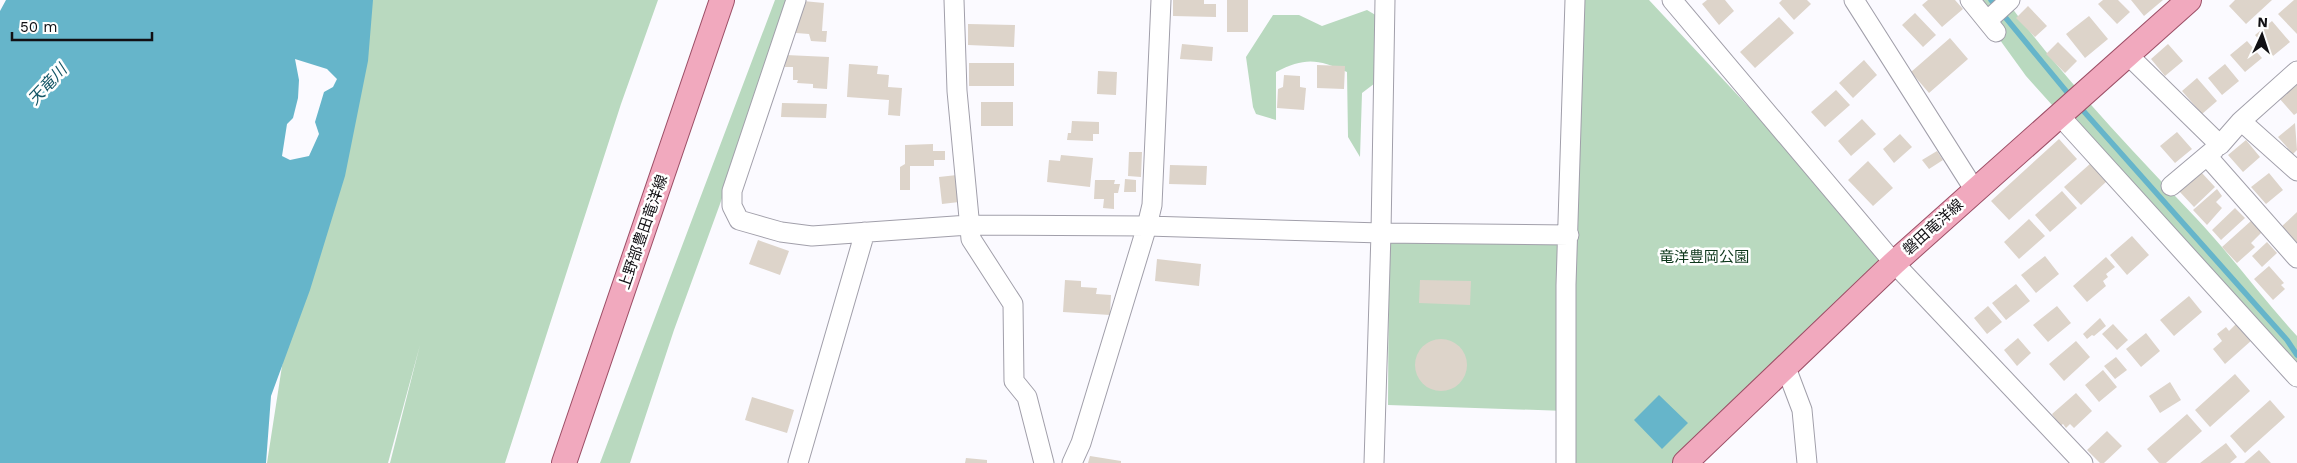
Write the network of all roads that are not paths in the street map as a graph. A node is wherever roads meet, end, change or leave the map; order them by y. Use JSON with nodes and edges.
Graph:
{"nodes":[{"id":1,"x":722,"y":0,"type":"edge"},
{"id":2,"x":796,"y":0,"type":"edge"},
{"id":3,"x":954,"y":0,"type":"edge"},
{"id":4,"x":1161,"y":0,"type":"edge"},
{"id":5,"x":1385,"y":0,"type":"edge"},
{"id":6,"x":1575,"y":0,"type":"edge"},
{"id":7,"x":1672,"y":0,"type":"edge"},
{"id":8,"x":1854,"y":0,"type":"edge"},
{"id":9,"x":1970,"y":0,"type":"edge"},
{"id":10,"x":2010,"y":0,"type":"edge"},
{"id":11,"x":2189,"y":0,"type":"edge"},
{"id":12,"x":2128,"y":55,"type":"junction"},
{"id":13,"x":2297,"y":72,"type":"edge"},
{"id":14,"x":2062,"y":113,"type":"junction"},
{"id":15,"x":2241,"y":121,"type":"junction"},
{"id":16,"x":2213,"y":150,"type":"junction"},
{"id":17,"x":2297,"y":171,"type":"edge"},
{"id":18,"x":2171,"y":186,"type":"dead end"},
{"id":19,"x":1974,"y":189,"type":"junction"},
{"id":20,"x":969,"y":225,"type":"junction"},
{"id":21,"x":1147,"y":226,"type":"junction"},
{"id":22,"x":865,"y":232,"type":"junction"},
{"id":23,"x":1381,"y":233,"type":"junction"},
{"id":24,"x":1569,"y":235,"type":"junction"},
{"id":25,"x":2297,"y":258,"type":"edge"},
{"id":26,"x":1894,"y":263,"type":"junction"},
{"id":27,"x":1786,"y":365,"type":"junction"},
{"id":28,"x":2297,"y":377,"type":"edge"},
{"id":29,"x":2064,"y":454,"type":"edge"},
{"id":30,"x":564,"y":463,"type":"edge"},
{"id":31,"x":798,"y":463,"type":"edge"},
{"id":32,"x":1044,"y":463,"type":"edge"},
{"id":33,"x":1072,"y":463,"type":"edge"},
{"id":34,"x":1374,"y":463,"type":"edge"},
{"id":35,"x":1566,"y":463,"type":"edge"},
{"id":36,"x":1685,"y":463,"type":"edge"},
{"id":37,"x":1807,"y":463,"type":"edge"},
{"id":38,"x":2083,"y":463,"type":"edge"}],
"edges":[{"from":1,"to":30,"type":"main road","name":"上野部豊田竜洋線"},
{"from":2,"to":22,"type":"street"},
{"from":3,"to":20,"type":"street"},
{"from":4,"to":21,"type":"street"},
{"from":5,"to":23,"type":"street"},
{"from":6,"to":24,"type":"street"},
{"from":7,"to":26,"type":"street"},
{"from":8,"to":19,"type":"street"},
{"from":9,"to":10,"type":"street"},
{"from":11,"to":12,"type":"main road","name":"磐田竜洋線"},
{"from":12,"to":14,"type":"main road","name":"磐田竜洋線"},
{"from":12,"to":16,"type":"street"},
{"from":13,"to":15,"type":"street"},
{"from":14,"to":19,"type":"main road","name":"磐田竜洋線"},
{"from":14,"to":28,"type":"street"},
{"from":15,"to":16,"type":"street"},
{"from":15,"to":17,"type":"street"},
{"from":16,"to":18,"type":"street"},
{"from":16,"to":25,"type":"street"},
{"from":19,"to":26,"type":"main road","name":"磐田竜洋線"},
{"from":20,"to":21,"type":"street"},
{"from":20,"to":22,"type":"street"},
{"from":20,"to":32,"type":"street"},
{"from":21,"to":23,"type":"street"},
{"from":21,"to":33,"type":"street"},
{"from":22,"to":31,"type":"street"},
{"from":23,"to":24,"type":"street"},
{"from":23,"to":34,"type":"street"},
{"from":24,"to":35,"type":"street"},
{"from":26,"to":27,"type":"main road","name":"磐田竜洋線"},
{"from":26,"to":29,"type":"street"},
{"from":27,"to":36,"type":"main road","name":"磐田竜洋線"},
{"from":27,"to":37,"type":"street"},
{"from":29,"to":38,"type":"street"}]}
